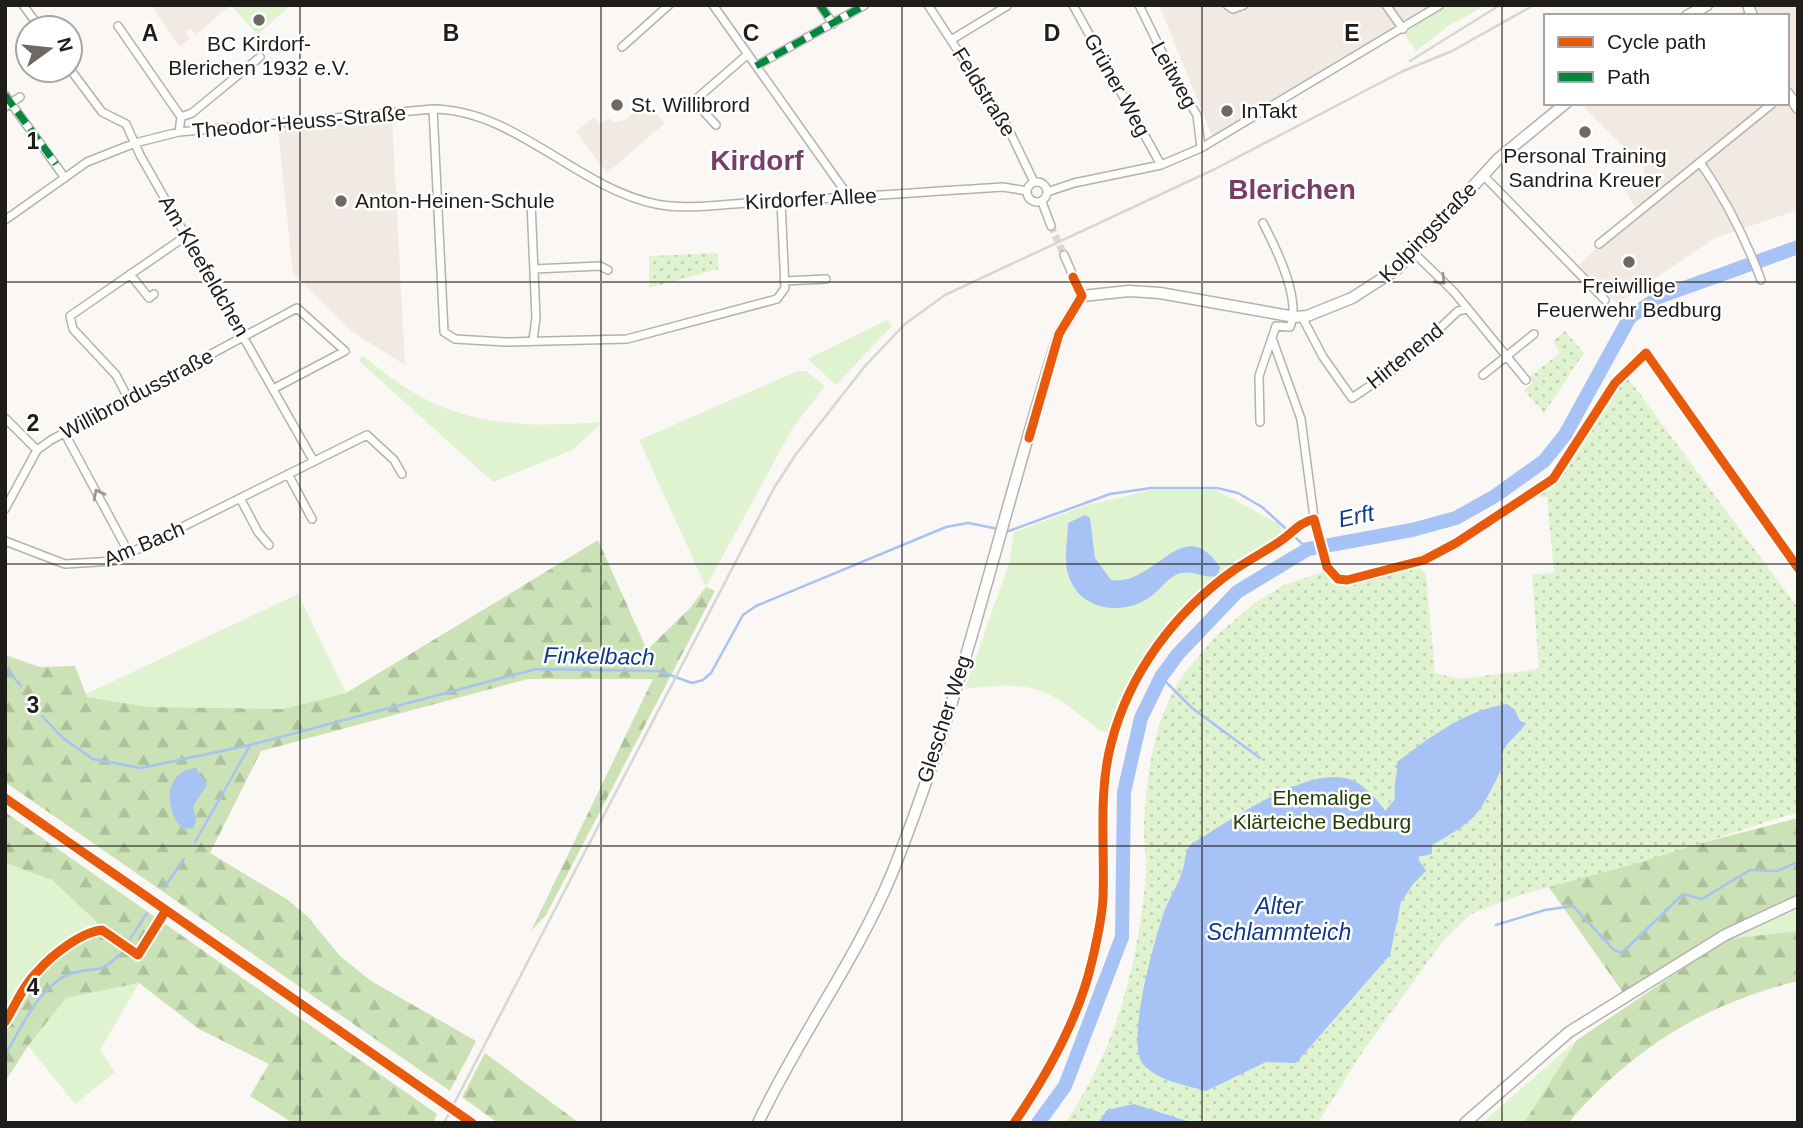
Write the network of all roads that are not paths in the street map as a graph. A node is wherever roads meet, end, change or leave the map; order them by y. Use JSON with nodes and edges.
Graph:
{"nodes":[{"id":1,"x":670,"y":5,"type":"edge"},
{"id":2,"x":713,"y":5,"type":"edge"},
{"id":3,"x":820,"y":5,"type":"edge"},
{"id":4,"x":865,"y":5,"type":"edge"},
{"id":5,"x":928,"y":5,"type":"edge"},
{"id":6,"x":1073,"y":5,"type":"edge"},
{"id":7,"x":1139,"y":5,"type":"edge"},
{"id":8,"x":1227,"y":5,"type":"edge"},
{"id":9,"x":1244,"y":5,"type":"edge"},
{"id":10,"x":1387,"y":5,"type":"edge"},
{"id":11,"x":1440,"y":5,"type":"edge"},
{"id":12,"x":1707,"y":5,"type":"edge"},
{"id":13,"x":1007,"y":6,"type":"edge"},
{"id":14,"x":1691,"y":14,"type":"edge"},
{"id":15,"x":833,"y":24,"type":"junction"},
{"id":16,"x":118,"y":26,"type":"dead end"},
{"id":17,"x":1403,"y":29,"type":"junction"},
{"id":18,"x":951,"y":40,"type":"junction"},
{"id":19,"x":622,"y":47,"type":"dead end"},
{"id":20,"x":748,"y":54,"type":"junction"},
{"id":21,"x":260,"y":57,"type":"dead end"},
{"id":22,"x":756,"y":66,"type":"junction"},
{"id":23,"x":81,"y":84,"type":"edge"},
{"id":24,"x":5,"y":94,"type":"edge"},
{"id":25,"x":20,"y":97,"type":"dead end"},
{"id":26,"x":8,"y":105,"type":"edge"},
{"id":27,"x":1563,"y":105,"type":"edge"},
{"id":28,"x":1771,"y":105,"type":"edge"},
{"id":29,"x":433,"y":109,"type":"junction"},
{"id":30,"x":181,"y":117,"type":"junction"},
{"id":31,"x":716,"y":125,"type":"dead end"},
{"id":32,"x":179,"y":132,"type":"junction"},
{"id":33,"x":135,"y":143,"type":"junction"},
{"id":34,"x":1201,"y":148,"type":"junction"},
{"id":35,"x":1700,"y":162,"type":"junction"},
{"id":36,"x":1161,"y":165,"type":"junction"},
{"id":37,"x":1483,"y":175,"type":"junction"},
{"id":38,"x":65,"y":178,"type":"junction"},
{"id":39,"x":600,"y":182,"type":"joint"},
{"id":40,"x":1034,"y":182,"type":"junction"},
{"id":41,"x":1027,"y":191,"type":"junction"},
{"id":42,"x":1047,"y":192,"type":"junction"},
{"id":43,"x":849,"y":197,"type":"junction"},
{"id":44,"x":781,"y":201,"type":"junction"},
{"id":45,"x":531,"y":202,"type":"dead end"},
{"id":46,"x":1042,"y":202,"type":"junction"},
{"id":47,"x":5,"y":220,"type":"edge"},
{"id":48,"x":1263,"y":223,"type":"dead end"},
{"id":49,"x":1051,"y":226,"type":"tunnel mouth"},
{"id":50,"x":186,"y":236,"type":"junction"},
{"id":51,"x":1599,"y":244,"type":"dead end"},
{"id":52,"x":1414,"y":253,"type":"junction"},
{"id":53,"x":1064,"y":255,"type":"tunnel mouth"},
{"id":54,"x":534,"y":269,"type":"junction"},
{"id":55,"x":608,"y":270,"type":"dead end"},
{"id":56,"x":130,"y":274,"type":"junction"},
{"id":57,"x":826,"y":279,"type":"dead end"},
{"id":58,"x":1761,"y":280,"type":"dead end"},
{"id":59,"x":784,"y":281,"type":"junction"},
{"id":60,"x":1082,"y":296,"type":"junction"},
{"id":61,"x":149,"y":298,"type":"dead end"},
{"id":62,"x":1605,"y":300,"type":"dead end"},
{"id":63,"x":1466,"y":309,"type":"junction"},
{"id":64,"x":1298,"y":317,"type":"junction"},
{"id":65,"x":1534,"y":334,"type":"dead end"},
{"id":66,"x":245,"y":336,"type":"junction"},
{"id":67,"x":533,"y":340,"type":"junction"},
{"id":68,"x":1273,"y":341,"type":"junction"},
{"id":69,"x":1506,"y":356,"type":"junction"},
{"id":70,"x":1483,"y":375,"type":"dead end"},
{"id":71,"x":1526,"y":380,"type":"dead end"},
{"id":72,"x":273,"y":389,"type":"junction"},
{"id":73,"x":128,"y":398,"type":"junction"},
{"id":74,"x":5,"y":418,"type":"edge"},
{"id":75,"x":1260,"y":422,"type":"dead end"},
{"id":76,"x":64,"y":432,"type":"junction"},
{"id":77,"x":37,"y":450,"type":"junction"},
{"id":78,"x":313,"y":460,"type":"junction"},
{"id":79,"x":288,"y":474,"type":"junction"},
{"id":80,"x":402,"y":474,"type":"dead end"},
{"id":81,"x":240,"y":498,"type":"junction"},
{"id":82,"x":5,"y":509,"type":"edge"},
{"id":83,"x":312,"y":519,"type":"dead end"},
{"id":84,"x":5,"y":541,"type":"edge"},
{"id":85,"x":1456,"y":543,"type":"dead end"},
{"id":86,"x":269,"y":545,"type":"dead end"},
{"id":87,"x":130,"y":555,"type":"junction"},
{"id":88,"x":1798,"y":901,"type":"edge"},
{"id":89,"x":758,"y":1123,"type":"edge"},
{"id":90,"x":1465,"y":1123,"type":"edge"}],
"edges":[{"from":1,"to":19,"type":"street"},
{"from":2,"to":20,"type":"street"},
{"from":3,"to":15,"type":"street"},
{"from":4,"to":15,"type":"street"},
{"from":5,"to":18,"type":"street","name":"Feldstraße"},
{"from":6,"to":36,"type":"street","name":"Grüner Weg"},
{"from":7,"to":34,"type":"street","name":"Leitweg"},
{"from":8,"to":9,"type":"street"},
{"from":10,"to":17,"type":"street"},
{"from":11,"to":17,"type":"street"},
{"from":12,"to":14,"type":"street"},
{"from":13,"to":18,"type":"street"},
{"from":15,"to":22,"type":"street"},
{"from":16,"to":30,"type":"street"},
{"from":17,"to":34,"type":"street"},
{"from":18,"to":40,"type":"street","name":"Feldstraße"},
{"from":20,"to":22,"type":"street"},
{"from":20,"to":31,"type":"street"},
{"from":21,"to":30,"type":"street"},
{"from":22,"to":43,"type":"street"},
{"from":23,"to":33,"type":"street","name":"Am Kleefeldchen"},
{"from":24,"to":26,"type":"street"},
{"from":25,"to":26,"type":"street"},
{"from":26,"to":38,"type":"street"},
{"from":27,"to":37,"type":"street","name":"Kolpingstraße"},
{"from":28,"to":35,"type":"street"},
{"from":29,"to":32,"type":"street","name":"Theodor-Heuss-Straße"},
{"from":29,"to":39,"type":"street","name":"Theodor-Heuss-Straße"},
{"from":29,"to":67,"type":"street"},
{"from":30,"to":32,"type":"street"},
{"from":32,"to":33,"type":"street","name":"Theodor-Heuss-Straße"},
{"from":33,"to":38,"type":"street","name":"Theodor-Heuss-Straße"},
{"from":33,"to":50,"type":"street","name":"Am Kleefeldchen"},
{"from":34,"to":36,"type":"street"},
{"from":35,"to":51,"type":"street"},
{"from":35,"to":58,"type":"street"},
{"from":36,"to":42,"type":"street"},
{"from":37,"to":52,"type":"street","name":"Kolpingstraße"},
{"from":37,"to":62,"type":"street","name":"Kolpingstraße"},
{"from":38,"to":47,"type":"street","name":"Theodor-Heuss-Straße"},
{"from":39,"to":44,"type":"street","name":"Kirdorfer Allee"},
{"from":40,"to":41,"type":"street"},
{"from":40,"to":42,"type":"street","name":"Feldstraße"},
{"from":41,"to":43,"type":"street","name":"Kirdorfer Allee"},
{"from":41,"to":46,"type":"street"},
{"from":42,"to":46,"type":"street"},
{"from":43,"to":44,"type":"street","name":"Kirdorfer Allee"},
{"from":44,"to":59,"type":"street"},
{"from":45,"to":54,"type":"street"},
{"from":46,"to":49,"type":"street"},
{"from":48,"to":64,"type":"street"},
{"from":50,"to":56,"type":"street"},
{"from":50,"to":66,"type":"street","name":"Am Kleefeldchen"},
{"from":52,"to":63,"type":"street","one_way":true},
{"from":52,"to":64,"type":"street","name":"Kolpingstraße"},
{"from":53,"to":60,"type":"street"},
{"from":54,"to":55,"type":"street"},
{"from":54,"to":67,"type":"street"},
{"from":56,"to":61,"type":"street"},
{"from":56,"to":73,"type":"street"},
{"from":57,"to":59,"type":"street"},
{"from":59,"to":67,"type":"street"},
{"from":60,"to":64,"type":"street"},
{"from":60,"to":89,"type":"street","name":"Glescher Weg"},
{"from":63,"to":64,"type":"street","name":"Hirtenend"},
{"from":63,"to":69,"type":"street"},
{"from":64,"to":68,"type":"street"},
{"from":65,"to":69,"type":"street"},
{"from":66,"to":72,"type":"street","name":"Am Kleefeldchen"},
{"from":66,"to":72,"type":"street","name":"Willibrordusstraße"},
{"from":66,"to":73,"type":"street","name":"Willibrordusstraße"},
{"from":68,"to":75,"type":"street"},
{"from":68,"to":85,"type":"street"},
{"from":69,"to":70,"type":"street"},
{"from":69,"to":71,"type":"street"},
{"from":72,"to":78,"type":"street","name":"Am Kleefeldchen"},
{"from":73,"to":76,"type":"street","name":"Willibrordusstraße"},
{"from":74,"to":77,"type":"street"},
{"from":76,"to":77,"type":"street","name":"Willibrordusstraße"},
{"from":87,"to":76,"type":"street","one_way":true},
{"from":77,"to":82,"type":"street","name":"Willibrordusstraße"},
{"from":78,"to":79,"type":"street","name":"Am Bach"},
{"from":78,"to":80,"type":"street","name":"Am Bach"},
{"from":79,"to":81,"type":"street","name":"Am Bach"},
{"from":79,"to":83,"type":"street"},
{"from":81,"to":86,"type":"street"},
{"from":81,"to":87,"type":"street","name":"Am Bach"},
{"from":84,"to":87,"type":"street","name":"Am Bach"},
{"from":88,"to":90,"type":"street"}]}
